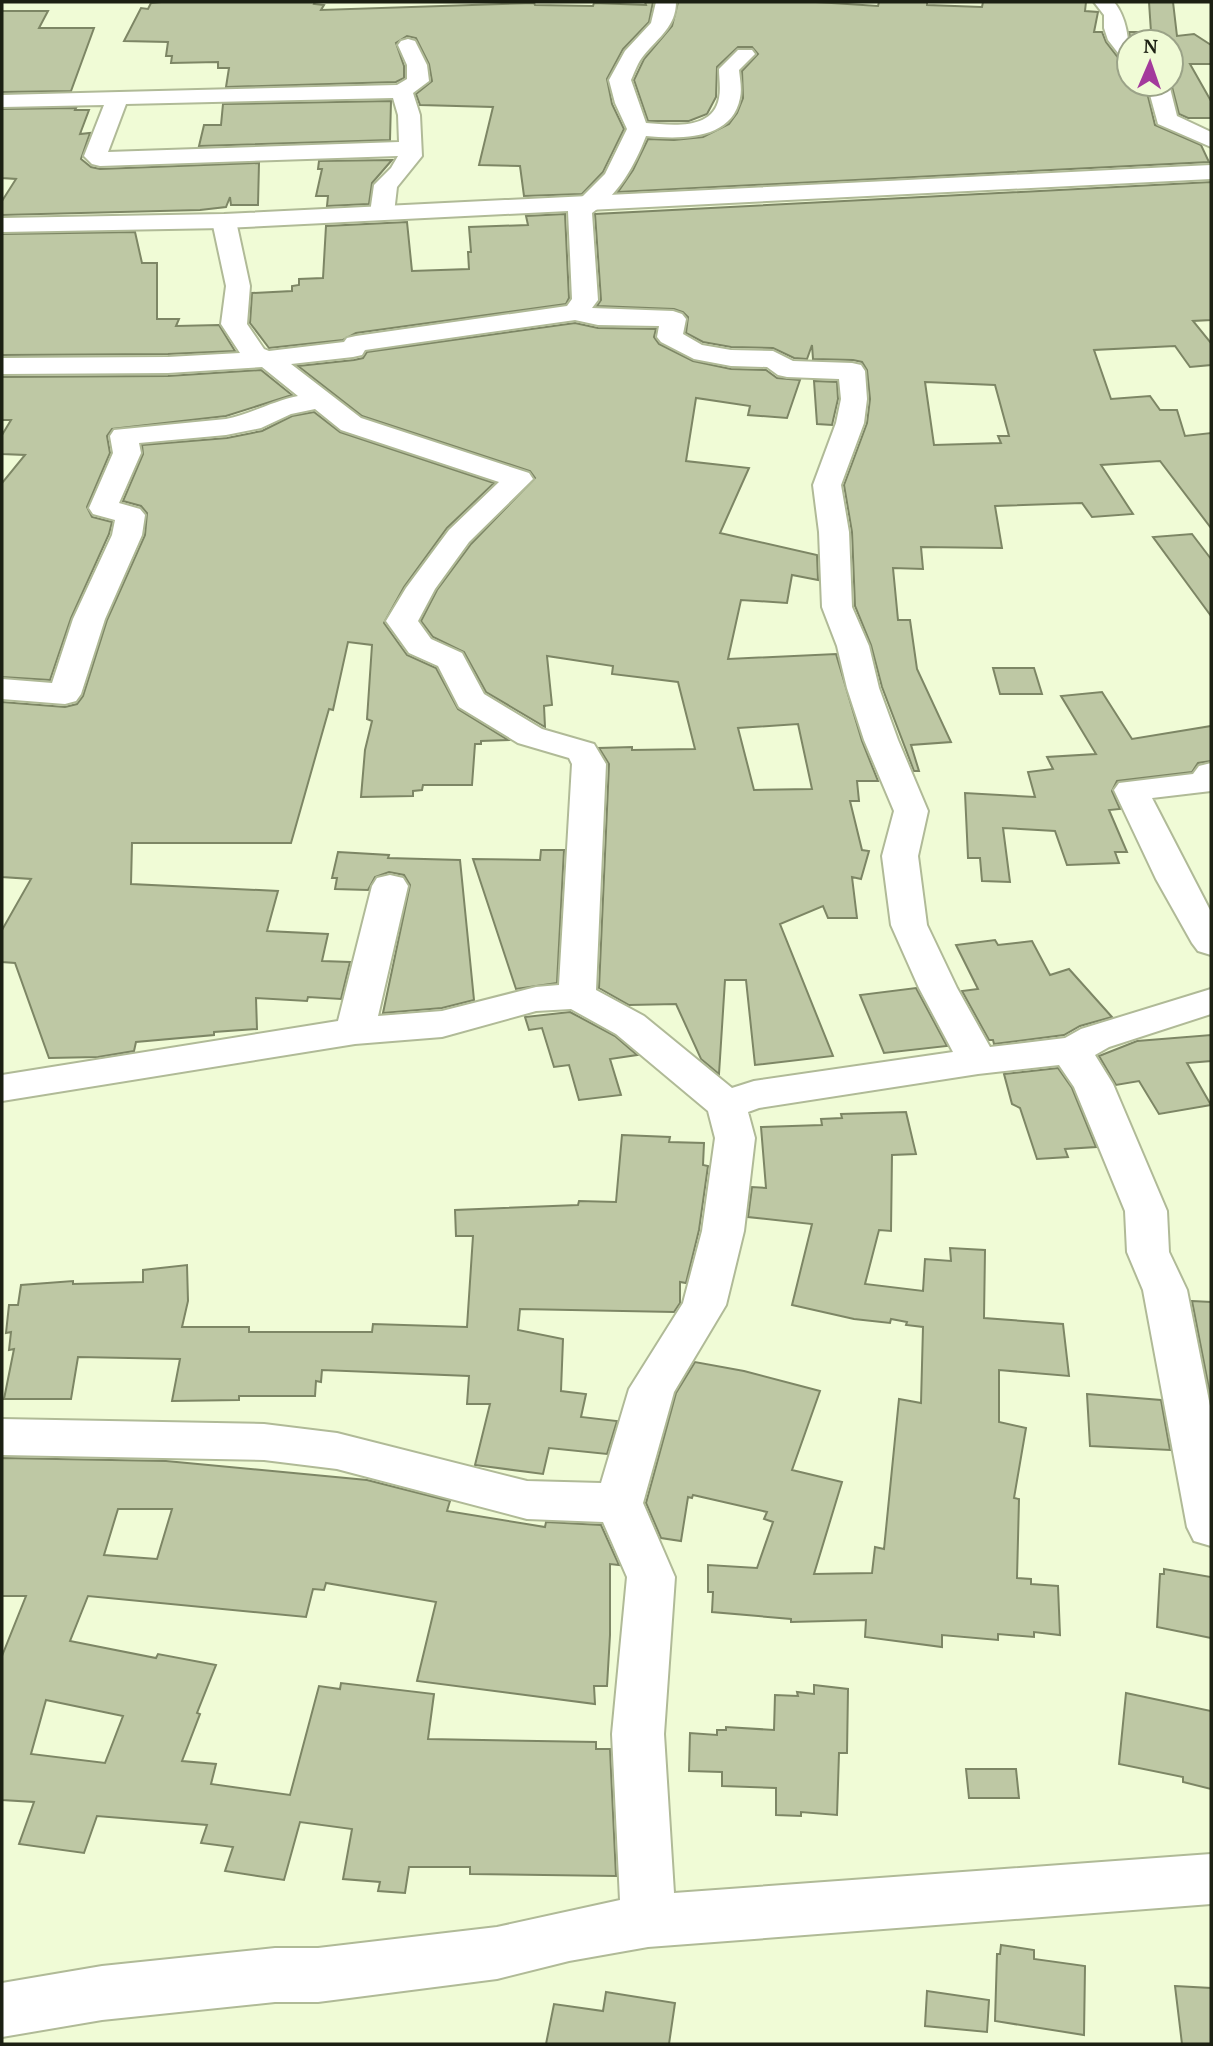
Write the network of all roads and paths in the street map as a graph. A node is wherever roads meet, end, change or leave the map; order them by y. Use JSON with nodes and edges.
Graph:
{"nodes":[{"id":1,"x":666,"y":2,"type":"edge"},
{"id":2,"x":1104,"y":2,"type":"edge"},
{"id":3,"x":1115,"y":35,"type":"edge"},
{"id":4,"x":408,"y":45,"type":"dead end"},
{"id":5,"x":745,"y":54,"type":"dead end"},
{"id":6,"x":402,"y":90,"type":"junction"},
{"id":7,"x":1163,"y":98,"type":"edge"},
{"id":8,"x":117,"y":100,"type":"junction"},
{"id":9,"x":2,"y":101,"type":"edge"},
{"id":10,"x":638,"y":129,"type":"junction"},
{"id":11,"x":1211,"y":140,"type":"edge"},
{"id":12,"x":411,"y":156,"type":"junction"},
{"id":13,"x":1211,"y":172,"type":"edge"},
{"id":14,"x":594,"y":202,"type":"junction"},
{"id":15,"x":382,"y":213,"type":"junction"},
{"id":16,"x":224,"y":221,"type":"junction"},
{"id":17,"x":2,"y":225,"type":"edge"},
{"id":18,"x":575,"y":312,"type":"junction"},
{"id":19,"x":268,"y":359,"type":"junction"},
{"id":20,"x":2,"y":366,"type":"edge"},
{"id":21,"x":320,"y":400,"type":"junction"},
{"id":22,"x":2,"y":689,"type":"edge"},
{"id":23,"x":1211,"y":773,"type":"edge"},
{"id":24,"x":390,"y":886,"type":"dead end"},
{"id":25,"x":1211,"y":943,"type":"edge"},
{"id":26,"x":577,"y":996,"type":"junction"},
{"id":27,"x":1211,"y":1001,"type":"edge"},
{"id":28,"x":355,"y":1031,"type":"junction"},
{"id":29,"x":1074,"y":1050,"type":"junction"},
{"id":30,"x":978,"y":1061,"type":"junction"},
{"id":31,"x":2,"y":1088,"type":"edge"},
{"id":32,"x":726,"y":1105,"type":"junction"},
{"id":33,"x":2,"y":1437,"type":"edge"},
{"id":34,"x":619,"y":1503,"type":"junction"},
{"id":35,"x":1211,"y":1527,"type":"edge"},
{"id":36,"x":1211,"y":1879,"type":"edge"},
{"id":37,"x":648,"y":1921,"type":"junction"},
{"id":38,"x":2,"y":2010,"type":"edge"}],
"edges":[{"from":1,"to":10,"type":"street"},
{"from":2,"to":3,"type":"street"},
{"from":4,"to":6,"type":"street"},
{"from":5,"to":10,"type":"street"},
{"from":6,"to":8,"type":"street"},
{"from":6,"to":12,"type":"street"},
{"from":7,"to":11,"type":"street"},
{"from":8,"to":9,"type":"street"},
{"from":8,"to":12,"type":"street"},
{"from":10,"to":14,"type":"street"},
{"from":12,"to":15,"type":"street"},
{"from":13,"to":14,"type":"street"},
{"from":14,"to":15,"type":"street"},
{"from":14,"to":18,"type":"street"},
{"from":15,"to":16,"type":"street"},
{"from":16,"to":17,"type":"street"},
{"from":16,"to":19,"type":"street"},
{"from":18,"to":19,"type":"street"},
{"from":18,"to":30,"type":"street"},
{"from":19,"to":20,"type":"street"},
{"from":19,"to":21,"type":"street"},
{"from":21,"to":22,"type":"street"},
{"from":21,"to":26,"type":"street"},
{"from":23,"to":25,"type":"street"},
{"from":24,"to":28,"type":"street"},
{"from":26,"to":28,"type":"street"},
{"from":26,"to":32,"type":"street"},
{"from":27,"to":29,"type":"street"},
{"from":28,"to":31,"type":"street"},
{"from":29,"to":30,"type":"street"},
{"from":29,"to":35,"type":"street"},
{"from":30,"to":32,"type":"street"},
{"from":32,"to":34,"type":"street"},
{"from":33,"to":34,"type":"street"},
{"from":34,"to":37,"type":"street"},
{"from":36,"to":37,"type":"street"},
{"from":37,"to":38,"type":"street"}]}
